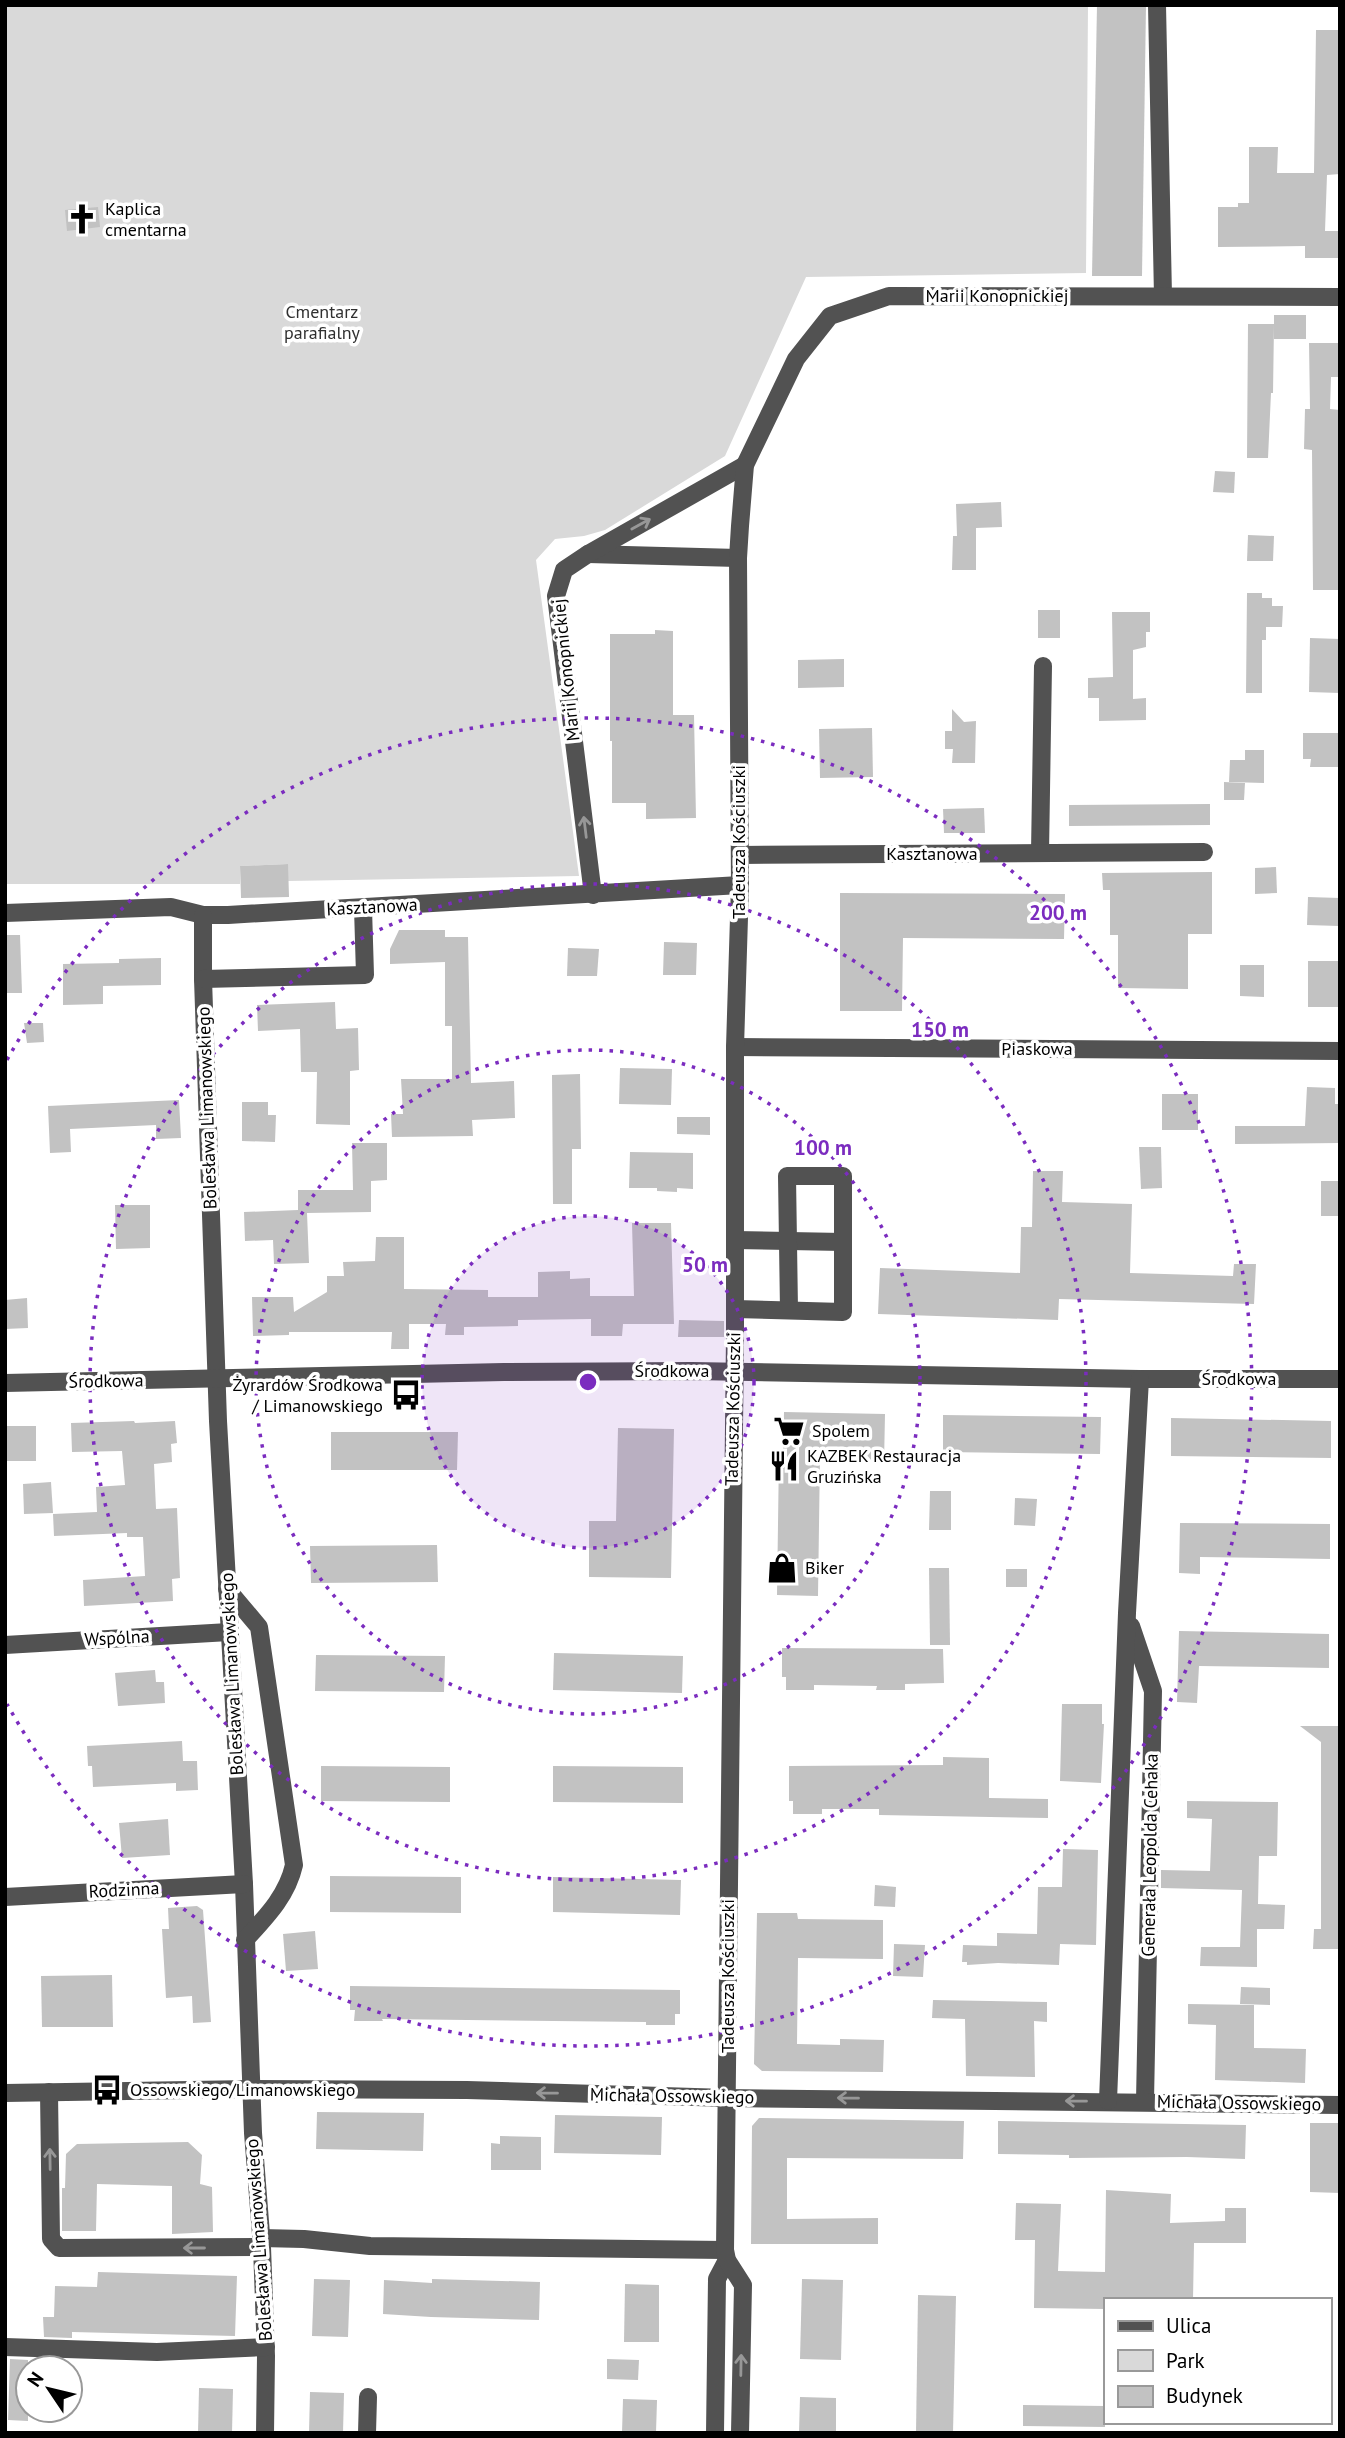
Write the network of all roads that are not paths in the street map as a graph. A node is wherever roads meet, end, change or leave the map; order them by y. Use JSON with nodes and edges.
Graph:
{"nodes":[{"id":1,"x":1157,"y":5,"type":"edge"},
{"id":2,"x":1163,"y":296,"type":"junction"},
{"id":3,"x":1340,"y":297,"type":"edge"},
{"id":4,"x":746,"y":465,"type":"junction"},
{"id":5,"x":588,"y":554,"type":"junction"},
{"id":6,"x":738,"y":558,"type":"junction"},
{"id":7,"x":1043,"y":666,"type":"dead end"},
{"id":8,"x":1204,"y":852,"type":"dead end"},
{"id":9,"x":1040,"y":853,"type":"junction"},
{"id":10,"x":740,"y":855,"type":"junction"},
{"id":11,"x":740,"y":885,"type":"junction"},
{"id":12,"x":593,"y":895,"type":"junction"},
{"id":13,"x":363,"y":908,"type":"junction"},
{"id":14,"x":5,"y":913,"type":"edge"},
{"id":15,"x":203,"y":915,"type":"junction"},
{"id":16,"x":203,"y":979,"type":"junction"},
{"id":17,"x":735,"y":1047,"type":"junction"},
{"id":18,"x":1340,"y":1051,"type":"edge"},
{"id":19,"x":735,"y":1240,"type":"junction"},
{"id":20,"x":788,"y":1240,"type":"junction"},
{"id":21,"x":843,"y":1242,"type":"junction"},
{"id":22,"x":735,"y":1308,"type":"junction"},
{"id":23,"x":789,"y":1310,"type":"junction"},
{"id":24,"x":733,"y":1372,"type":"junction"},
{"id":25,"x":216,"y":1378,"type":"junction"},
{"id":26,"x":1140,"y":1379,"type":"junction"},
{"id":27,"x":1340,"y":1379,"type":"edge"},
{"id":28,"x":5,"y":1383,"type":"edge"},
{"id":29,"x":227,"y":1589,"type":"junction"},
{"id":30,"x":1127,"y":1613,"type":"junction"},
{"id":31,"x":229,"y":1632,"type":"junction"},
{"id":32,"x":5,"y":1645,"type":"edge"},
{"id":33,"x":244,"y":1884,"type":"junction"},
{"id":34,"x":5,"y":1897,"type":"edge"},
{"id":35,"x":245,"y":1940,"type":"junction"},
{"id":36,"x":251,"y":2089,"type":"junction"},
{"id":37,"x":5,"y":2092,"type":"edge"},
{"id":38,"x":48,"y":2092,"type":"junction"},
{"id":39,"x":727,"y":2098,"type":"junction"},
{"id":40,"x":1108,"y":2101,"type":"junction"},
{"id":41,"x":1145,"y":2101,"type":"junction"},
{"id":42,"x":1340,"y":2105,"type":"edge"},
{"id":43,"x":262,"y":2243,"type":"junction"},
{"id":44,"x":726,"y":2255,"type":"junction"},
{"id":45,"x":5,"y":2347,"type":"edge"},
{"id":46,"x":266,"y":2347,"type":"junction"},
{"id":47,"x":368,"y":2397,"type":"dead end"},
{"id":48,"x":265,"y":2433,"type":"edge"},
{"id":49,"x":368,"y":2433,"type":"edge"},
{"id":50,"x":715,"y":2433,"type":"edge"},
{"id":51,"x":740,"y":2433,"type":"edge"}],
"edges":[{"from":1,"to":2,"type":"street"},
{"from":2,"to":3,"type":"street","name":"Marii Konopnickiej"},
{"from":2,"to":4,"type":"street","name":"Marii Konopnickiej"},
{"from":5,"to":4,"type":"street","name":"Marii Konopnickiej","one_way":true},
{"from":4,"to":6,"type":"street","name":"Marii Konopnickiej"},
{"from":5,"to":6,"type":"street"},
{"from":12,"to":5,"type":"street","name":"Marii Konopnickiej","one_way":true},
{"from":6,"to":10,"type":"street","name":"Tadeusza Kościuszki"},
{"from":7,"to":9,"type":"street"},
{"from":8,"to":9,"type":"street","name":"Kasztanowa"},
{"from":9,"to":10,"type":"street","name":"Kasztanowa"},
{"from":10,"to":11,"type":"street","name":"Tadeusza Kościuszki"},
{"from":11,"to":12,"type":"street","name":"Kasztanowa"},
{"from":11,"to":17,"type":"street","name":"Tadeusza Kościuszki"},
{"from":12,"to":13,"type":"street","name":"Kasztanowa"},
{"from":13,"to":15,"type":"street","name":"Kasztanowa"},
{"from":13,"to":16,"type":"street"},
{"from":14,"to":15,"type":"street","name":"Kasztanowa"},
{"from":15,"to":16,"type":"street","name":"Bolesława Limanowskiego"},
{"from":16,"to":25,"type":"street","name":"Bolesława Limanowskiego"},
{"from":17,"to":18,"type":"street","name":"Piaskowa"},
{"from":17,"to":19,"type":"street","name":"Tadeusza Kościuszki"},
{"from":19,"to":20,"type":"street"},
{"from":19,"to":22,"type":"street","name":"Tadeusza Kościuszki"},
{"from":20,"to":21,"type":"street"},
{"from":20,"to":21,"type":"street"},
{"from":20,"to":23,"type":"street"},
{"from":21,"to":23,"type":"street"},
{"from":22,"to":23,"type":"street"},
{"from":22,"to":24,"type":"street","name":"Tadeusza Kościuszki"},
{"from":24,"to":25,"type":"street","name":"Środkowa"},
{"from":24,"to":26,"type":"street","name":"Środkowa"},
{"from":24,"to":39,"type":"street","name":"Tadeusza Kościuszki"},
{"from":25,"to":28,"type":"street","name":"Środkowa"},
{"from":25,"to":29,"type":"street","name":"Bolesława Limanowskiego"},
{"from":26,"to":27,"type":"street","name":"Środkowa"},
{"from":26,"to":30,"type":"street","name":"Generała Leopolda Cehaka"},
{"from":29,"to":31,"type":"street","name":"Bolesława Limanowskiego"},
{"from":29,"to":35,"type":"street"},
{"from":30,"to":40,"type":"street","name":"Generała Leopolda Cehaka"},
{"from":30,"to":41,"type":"street","name":"Generała Leopolda Cehaka"},
{"from":31,"to":32,"type":"street","name":"Wspólna"},
{"from":31,"to":33,"type":"street","name":"Bolesława Limanowskiego"},
{"from":33,"to":34,"type":"street","name":"Rodzinna"},
{"from":33,"to":35,"type":"street","name":"Bolesława Limanowskiego"},
{"from":35,"to":36,"type":"street","name":"Bolesława Limanowskiego"},
{"from":36,"to":38,"type":"street","name":"Michała Ossowskiego"},
{"from":39,"to":36,"type":"street","name":"Michała Ossowskiego","one_way":true},
{"from":36,"to":43,"type":"street","name":"Bolesława Limanowskiego"},
{"from":37,"to":38,"type":"street","name":"Michała Ossowskiego"},
{"from":43,"to":38,"type":"street","one_way":true},
{"from":40,"to":39,"type":"street","name":"Michała Ossowskiego","one_way":true},
{"from":39,"to":44,"type":"street","name":"Tadeusza Kościuszki"},
{"from":40,"to":41,"type":"street","name":"Michała Ossowskiego"},
{"from":41,"to":42,"type":"street","name":"Michała Ossowskiego"},
{"from":43,"to":44,"type":"street"},
{"from":43,"to":46,"type":"street","name":"Bolesława Limanowskiego"},
{"from":44,"to":50,"type":"street","name":"Tadeusza Kościuszki"},
{"from":51,"to":44,"type":"street","name":"Tadeusza Kościuszki","one_way":true},
{"from":45,"to":46,"type":"street"},
{"from":46,"to":48,"type":"street","name":"Bolesława Limanowskiego"},
{"from":47,"to":49,"type":"street"}]}
